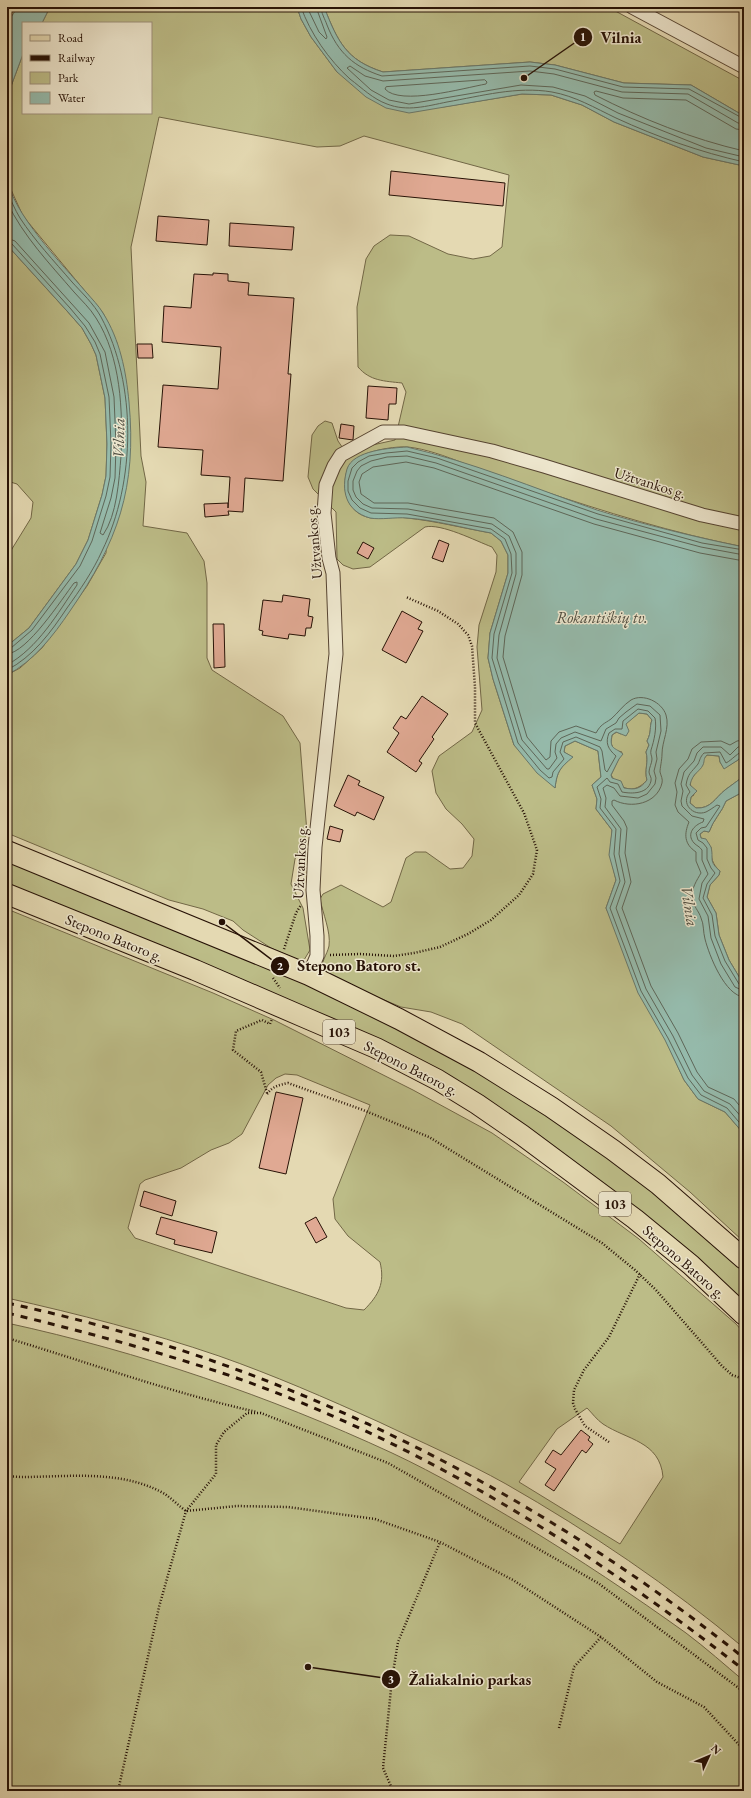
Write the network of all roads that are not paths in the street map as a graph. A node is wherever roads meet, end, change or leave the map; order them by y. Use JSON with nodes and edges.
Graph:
{"nodes":[{"id":1,"x":632,"y":7,"type":"edge"},
{"id":2,"x":744,"y":67,"type":"edge"},
{"id":3,"x":744,"y":524,"type":"edge"},
{"id":4,"x":7,"y":851,"type":"edge"},
{"id":5,"x":7,"y":894,"type":"edge"},
{"id":6,"x":309,"y":975,"type":"junction"},
{"id":7,"x":744,"y":1258,"type":"edge"},
{"id":8,"x":744,"y":1315,"type":"edge"}],
"edges":[{"from":1,"to":2,"type":"street"},
{"from":3,"to":6,"type":"street","name":"Užtvankos g."},
{"from":4,"to":6,"type":"main road","number":"103"},
{"from":5,"to":8,"type":"main road","name":"Stepono Batoro g.","number":"103"},
{"from":6,"to":7,"type":"main road","number":"103"}]}
